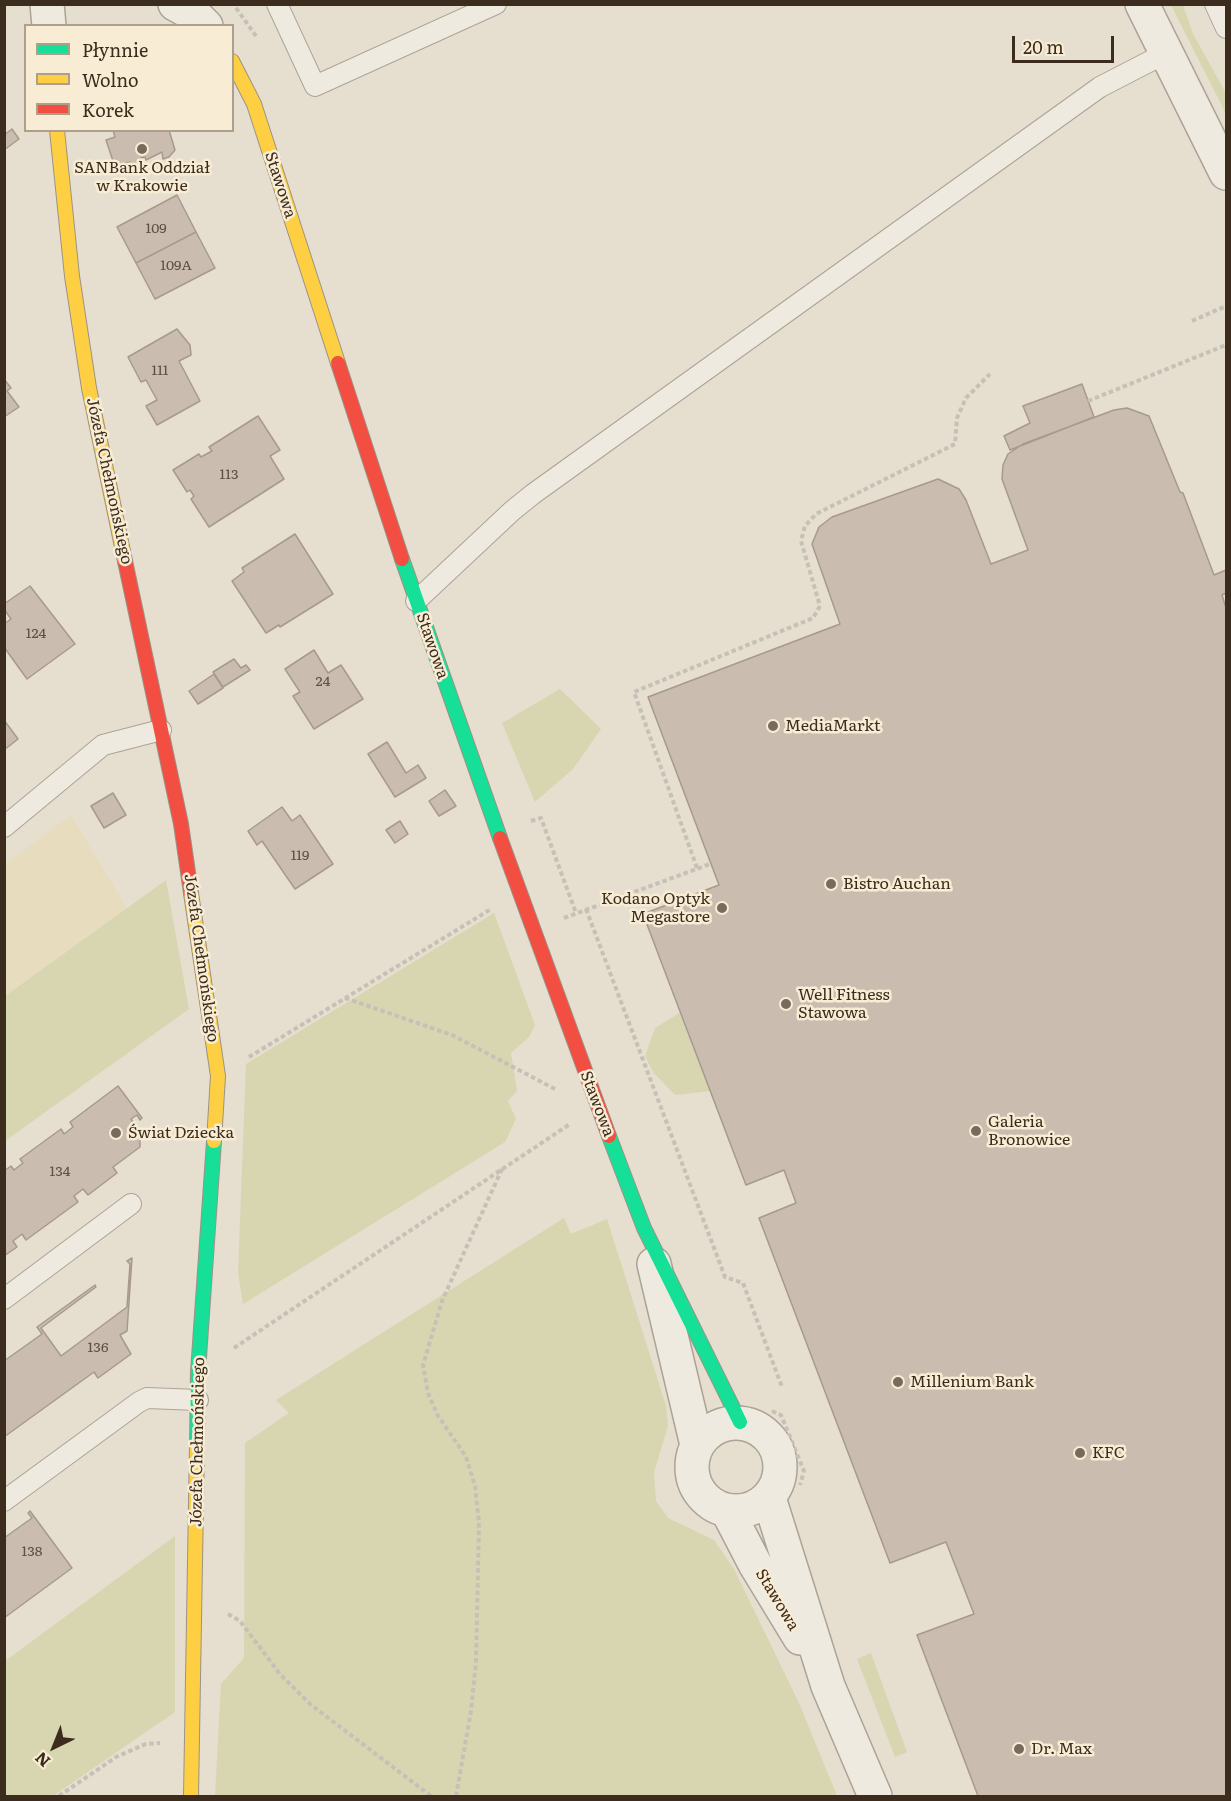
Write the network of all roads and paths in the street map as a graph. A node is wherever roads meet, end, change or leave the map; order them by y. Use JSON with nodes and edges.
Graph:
{"nodes":[{"id":1,"x":47,"y":4,"type":"edge"},
{"id":2,"x":175,"y":4,"type":"edge"},
{"id":3,"x":277,"y":4,"type":"edge"},
{"id":4,"x":496,"y":4,"type":"edge"},
{"id":5,"x":1142,"y":4,"type":"edge"},
{"id":6,"x":1215,"y":4,"type":"edge"},
{"id":7,"x":49,"y":24,"type":"edge"},
{"id":8,"x":204,"y":24,"type":"edge"},
{"id":9,"x":1227,"y":28,"type":"edge"},
{"id":10,"x":1166,"y":53,"type":"junction"},
{"id":11,"x":234,"y":65,"type":"edge"},
{"id":12,"x":57,"y":132,"type":"edge"},
{"id":13,"x":1227,"y":173,"type":"edge"},
{"id":14,"x":1227,"y":306,"type":"edge"},
{"id":15,"x":1192,"y":321,"type":"dead end"},
{"id":16,"x":1227,"y":345,"type":"edge"},
{"id":17,"x":990,"y":374,"type":"dead end"},
{"id":18,"x":1088,"y":401,"type":"dead end"},
{"id":19,"x":416,"y":601,"type":"junction"},
{"id":20,"x":161,"y":730,"type":"junction"},
{"id":21,"x":525,"y":823,"type":"dead end"},
{"id":22,"x":4,"y":827,"type":"edge"},
{"id":23,"x":710,"y":864,"type":"dead end"},
{"id":24,"x":697,"y":868,"type":"junction"},
{"id":25,"x":498,"y":905,"type":"dead end"},
{"id":26,"x":586,"y":909,"type":"junction"},
{"id":27,"x":344,"y":998,"type":"junction"},
{"id":28,"x":218,"y":1077,"type":"junction"},
{"id":29,"x":560,"y":1092,"type":"dead end"},
{"id":30,"x":598,"y":1106,"type":"junction"},
{"id":31,"x":502,"y":1169,"type":"junction"},
{"id":32,"x":131,"y":1204,"type":"dead end"},
{"id":33,"x":644,"y":1228,"type":"junction"},
{"id":34,"x":4,"y":1299,"type":"edge"},
{"id":35,"x":198,"y":1372,"type":"junction"},
{"id":36,"x":782,"y":1388,"type":"dead end"},
{"id":37,"x":198,"y":1400,"type":"junction"},
{"id":38,"x":740,"y":1422,"type":"junction"},
{"id":39,"x":697,"y":1445,"type":"junction"},
{"id":40,"x":769,"y":1498,"type":"junction"},
{"id":41,"x":4,"y":1501,"type":"edge"},
{"id":42,"x":728,"y":1512,"type":"junction"},
{"id":43,"x":196,"y":1596,"type":"junction"},
{"id":44,"x":828,"y":1686,"type":"junction"},
{"id":45,"x":194,"y":1740,"type":"junction"},
{"id":46,"x":59,"y":1797,"type":"edge"},
{"id":47,"x":191,"y":1797,"type":"edge"},
{"id":48,"x":431,"y":1797,"type":"edge"},
{"id":49,"x":456,"y":1797,"type":"edge"},
{"id":50,"x":875,"y":1797,"type":"edge"}],
"edges":[{"from":1,"to":7,"type":"street"},
{"from":2,"to":8,"type":"street"},
{"from":3,"to":4,"type":"lane"},
{"from":5,"to":10,"type":"street"},
{"from":6,"to":9,"type":"lane"},
{"from":10,"to":13,"type":"street"},
{"from":10,"to":19,"type":"lane"},
{"from":11,"to":19,"type":"street","name":"Stawowa"},
{"from":12,"to":20,"type":"street","name":"Józefa Chełmońskiego"},
{"from":14,"to":15,"type":"path"},
{"from":16,"to":18,"type":"path"},
{"from":17,"to":24,"type":"path"},
{"from":19,"to":30,"type":"street","name":"Stawowa"},
{"from":20,"to":22,"type":"lane"},
{"from":20,"to":28,"type":"street","name":"Józefa Chełmońskiego"},
{"from":21,"to":26,"type":"path"},
{"from":23,"to":24,"type":"path"},
{"from":24,"to":26,"type":"path"},
{"from":25,"to":27,"type":"path"},
{"from":26,"to":36,"type":"path"},
{"from":27,"to":28,"type":"path"},
{"from":27,"to":29,"type":"path"},
{"from":28,"to":35,"type":"street","name":"Józefa Chełmońskiego"},
{"from":30,"to":31,"type":"path"},
{"from":30,"to":33,"type":"street","name":"Stawowa"},
{"from":31,"to":35,"type":"path"},
{"from":31,"to":49,"type":"path"},
{"from":32,"to":34,"type":"lane"},
{"from":33,"to":38,"type":"street","name":"Stawowa"},
{"from":33,"to":39,"type":"street","name":"Stawowa"},
{"from":35,"to":37,"type":"street","name":"Józefa Chełmońskiego"},
{"from":37,"to":41,"type":"lane"},
{"from":37,"to":43,"type":"street","name":"Józefa Chełmońskiego"},
{"from":38,"to":39,"type":"street"},
{"from":38,"to":40,"type":"street"},
{"from":39,"to":42,"type":"street","name":"Stawowa"},
{"from":40,"to":42,"type":"street"},
{"from":40,"to":44,"type":"street","name":"Stawowa"},
{"from":42,"to":44,"type":"street","name":"Stawowa"},
{"from":43,"to":45,"type":"street","name":"Józefa Chełmońskiego"},
{"from":43,"to":48,"type":"path"},
{"from":44,"to":50,"type":"street","name":"Stawowa"},
{"from":45,"to":46,"type":"path"},
{"from":45,"to":47,"type":"street","name":"Józefa Chełmońskiego"}]}
